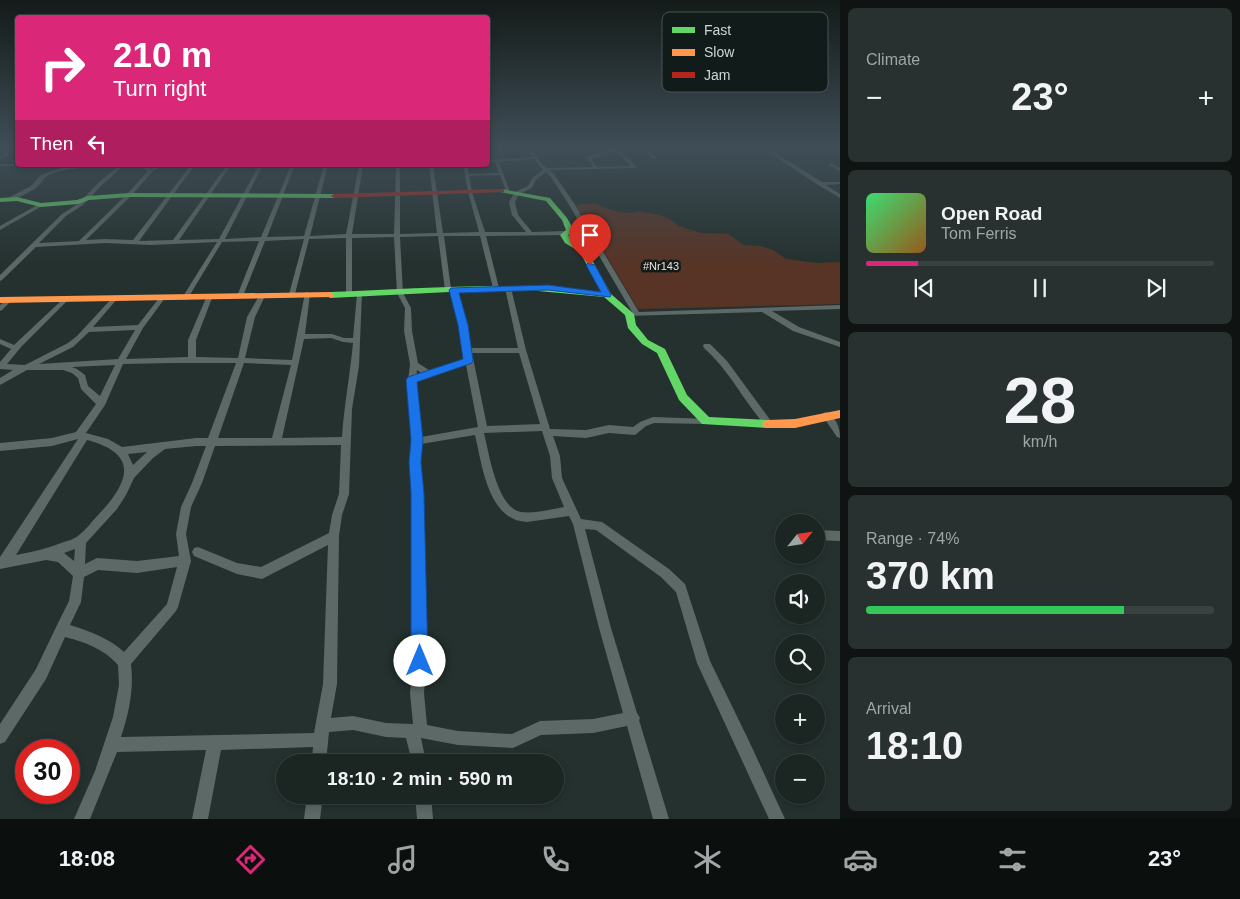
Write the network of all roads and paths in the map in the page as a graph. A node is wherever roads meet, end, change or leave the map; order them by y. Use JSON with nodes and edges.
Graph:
{"nodes":[{"id":1,"x":33,"y":187,"type":"edge"},
{"id":2,"x":97,"y":187,"type":"edge"},
{"id":3,"x":136,"y":187,"type":"edge"},
{"id":4,"x":175,"y":187,"type":"edge"},
{"id":5,"x":214,"y":187,"type":"edge"},
{"id":6,"x":251,"y":187,"type":"edge"},
{"id":7,"x":284,"y":187,"type":"edge"},
{"id":8,"x":320,"y":187,"type":"edge"},
{"id":9,"x":358,"y":187,"type":"edge"},
{"id":10,"x":397,"y":187,"type":"edge"},
{"id":11,"x":433,"y":187,"type":"edge"},
{"id":12,"x":469,"y":187,"type":"edge"},
{"id":13,"x":509,"y":187,"type":"edge"},
{"id":14,"x":529,"y":187,"type":"edge"},
{"id":15,"x":560,"y":187,"type":"edge"},
{"id":16,"x":825,"y":187,"type":"edge"},
{"id":17,"x":470,"y":192,"type":"junction"},
{"id":18,"x":512,"y":192,"type":"junction"},
{"id":19,"x":397,"y":193,"type":"junction"},
{"id":20,"x":434,"y":193,"type":"junction"},
{"id":21,"x":357,"y":194,"type":"junction"},
{"id":22,"x":129,"y":195,"type":"junction"},
{"id":23,"x":247,"y":195,"type":"junction"},
{"id":24,"x":168,"y":196,"type":"junction"},
{"id":25,"x":208,"y":196,"type":"junction"},
{"id":26,"x":280,"y":196,"type":"junction"},
{"id":27,"x":317,"y":196,"type":"junction"},
{"id":28,"x":840,"y":196,"type":"edge"},
{"id":29,"x":88,"y":198,"type":"junction"},
{"id":30,"x":5,"y":199,"type":"edge"},
{"id":31,"x":41,"y":205,"type":"junction"},
{"id":32,"x":0,"y":227,"type":"edge"},
{"id":33,"x":530,"y":233,"type":"junction"},
{"id":34,"x":566,"y":233,"type":"junction"},
{"id":35,"x":440,"y":234,"type":"junction"},
{"id":36,"x":482,"y":234,"type":"junction"},
{"id":37,"x":348,"y":236,"type":"junction"},
{"id":38,"x":397,"y":236,"type":"junction"},
{"id":39,"x":306,"y":237,"type":"junction"},
{"id":40,"x":263,"y":239,"type":"junction"},
{"id":41,"x":221,"y":240,"type":"junction"},
{"id":42,"x":176,"y":241,"type":"junction"},
{"id":43,"x":80,"y":243,"type":"junction"},
{"id":44,"x":134,"y":243,"type":"junction"},
{"id":45,"x":35,"y":245,"type":"junction"},
{"id":46,"x":0,"y":280,"type":"edge"},
{"id":47,"x":502,"y":288,"type":"junction"},
{"id":48,"x":451,"y":290,"type":"junction"},
{"id":49,"x":400,"y":292,"type":"junction"},
{"id":50,"x":355,"y":293,"type":"junction"},
{"id":51,"x":292,"y":294,"type":"junction"},
{"id":52,"x":307,"y":294,"type":"junction"},
{"id":53,"x":607,"y":295,"type":"junction"},
{"id":54,"x":240,"y":296,"type":"junction"},
{"id":55,"x":262,"y":296,"type":"junction"},
{"id":56,"x":115,"y":298,"type":"junction"},
{"id":57,"x":162,"y":298,"type":"junction"},
{"id":58,"x":185,"y":298,"type":"junction"},
{"id":59,"x":209,"y":298,"type":"junction"},
{"id":60,"x":5,"y":300,"type":"edge"},
{"id":61,"x":65,"y":300,"type":"junction"},
{"id":62,"x":840,"y":307,"type":"edge"},
{"id":63,"x":0,"y":309,"type":"edge"},
{"id":64,"x":763,"y":309,"type":"junction"},
{"id":65,"x":633,"y":314,"type":"junction"},
{"id":66,"x":140,"y":327,"type":"junction"},
{"id":67,"x":87,"y":330,"type":"junction"},
{"id":68,"x":301,"y":338,"type":"junction"},
{"id":69,"x":0,"y":341,"type":"edge"},
{"id":70,"x":356,"y":341,"type":"junction"},
{"id":71,"x":830,"y":343,"type":"junction"},
{"id":72,"x":840,"y":345,"type":"edge"},
{"id":73,"x":707,"y":346,"type":"dead end"},
{"id":74,"x":15,"y":348,"type":"junction"},
{"id":75,"x":522,"y":350,"type":"junction"},
{"id":76,"x":840,"y":350,"type":"edge"},
{"id":77,"x":467,"y":351,"type":"junction"},
{"id":78,"x":121,"y":360,"type":"junction"},
{"id":79,"x":241,"y":360,"type":"junction"},
{"id":80,"x":468,"y":360,"type":"junction"},
{"id":81,"x":192,"y":361,"type":"junction"},
{"id":82,"x":295,"y":363,"type":"junction"},
{"id":83,"x":414,"y":364,"type":"junction"},
{"id":84,"x":1,"y":366,"type":"edge"},
{"id":85,"x":54,"y":366,"type":"junction"},
{"id":86,"x":19,"y":369,"type":"junction"},
{"id":87,"x":433,"y":374,"type":"junction"},
{"id":88,"x":411,"y":380,"type":"junction"},
{"id":89,"x":0,"y":382,"type":"edge"},
{"id":90,"x":101,"y":405,"type":"junction"},
{"id":91,"x":826,"y":414,"type":"junction"},
{"id":92,"x":840,"y":414,"type":"edge"},
{"id":93,"x":706,"y":421,"type":"junction"},
{"id":94,"x":768,"y":423,"type":"junction"},
{"id":95,"x":546,"y":429,"type":"junction"},
{"id":96,"x":481,"y":430,"type":"junction"},
{"id":97,"x":840,"y":434,"type":"edge"},
{"id":98,"x":82,"y":436,"type":"junction"},
{"id":99,"x":346,"y":440,"type":"junction"},
{"id":100,"x":417,"y":440,"type":"junction"},
{"id":101,"x":211,"y":442,"type":"junction"},
{"id":102,"x":276,"y":442,"type":"junction"},
{"id":103,"x":0,"y":446,"type":"edge"},
{"id":104,"x":163,"y":446,"type":"junction"},
{"id":105,"x":120,"y":450,"type":"junction"},
{"id":106,"x":130,"y":475,"type":"junction"},
{"id":107,"x":571,"y":511,"type":"junction"},
{"id":108,"x":578,"y":524,"type":"junction"},
{"id":109,"x":825,"y":535,"type":"edge"},
{"id":110,"x":334,"y":536,"type":"junction"},
{"id":111,"x":840,"y":536,"type":"edge"},
{"id":112,"x":81,"y":541,"type":"junction"},
{"id":113,"x":198,"y":552,"type":"dead end"},
{"id":114,"x":44,"y":555,"type":"junction"},
{"id":115,"x":185,"y":561,"type":"junction"},
{"id":116,"x":2,"y":563,"type":"edge"},
{"id":117,"x":79,"y":574,"type":"junction"},
{"id":118,"x":61,"y":629,"type":"junction"},
{"id":119,"x":124,"y":662,"type":"junction"},
{"id":120,"x":633,"y":718,"type":"junction"},
{"id":121,"x":416,"y":731,"type":"junction"},
{"id":122,"x":322,"y":733,"type":"junction"},
{"id":123,"x":0,"y":737,"type":"edge"},
{"id":124,"x":215,"y":742,"type":"junction"},
{"id":125,"x":110,"y":745,"type":"junction"},
{"id":126,"x":320,"y":754,"type":"edge"},
{"id":127,"x":418,"y":754,"type":"edge"},
{"id":128,"x":314,"y":804,"type":"edge"},
{"id":129,"x":424,"y":804,"type":"edge"},
{"id":130,"x":82,"y":819,"type":"edge"},
{"id":131,"x":200,"y":819,"type":"edge"},
{"id":132,"x":312,"y":819,"type":"edge"},
{"id":133,"x":425,"y":819,"type":"edge"},
{"id":134,"x":661,"y":819,"type":"edge"},
{"id":135,"x":777,"y":819,"type":"edge"}],
"edges":[{"from":1,"to":30,"type":"street"},
{"from":2,"to":29,"type":"street"},
{"from":3,"to":22,"type":"street"},
{"from":4,"to":24,"type":"street"},
{"from":5,"to":25,"type":"street"},
{"from":6,"to":23,"type":"street"},
{"from":7,"to":26,"type":"street"},
{"from":8,"to":27,"type":"street"},
{"from":9,"to":21,"type":"street"},
{"from":10,"to":19,"type":"street"},
{"from":11,"to":20,"type":"street"},
{"from":12,"to":17,"type":"street"},
{"from":13,"to":18,"type":"street"},
{"from":14,"to":18,"type":"street"},
{"from":15,"to":65,"type":"street"},
{"from":16,"to":28,"type":"street"},
{"from":17,"to":18,"type":"street"},
{"from":17,"to":20,"type":"street"},
{"from":17,"to":36,"type":"street"},
{"from":18,"to":33,"type":"street"},
{"from":18,"to":34,"type":"street"},
{"from":19,"to":20,"type":"street"},
{"from":19,"to":21,"type":"street"},
{"from":19,"to":38,"type":"street"},
{"from":20,"to":35,"type":"street"},
{"from":21,"to":27,"type":"street"},
{"from":21,"to":37,"type":"street"},
{"from":22,"to":24,"type":"street"},
{"from":22,"to":29,"type":"street"},
{"from":22,"to":43,"type":"street"},
{"from":23,"to":25,"type":"street"},
{"from":23,"to":26,"type":"street"},
{"from":23,"to":41,"type":"street"},
{"from":24,"to":25,"type":"street"},
{"from":24,"to":44,"type":"street"},
{"from":25,"to":42,"type":"street"},
{"from":26,"to":27,"type":"street"},
{"from":26,"to":40,"type":"street"},
{"from":27,"to":39,"type":"street"},
{"from":29,"to":31,"type":"street"},
{"from":29,"to":45,"type":"street"},
{"from":30,"to":31,"type":"street"},
{"from":31,"to":32,"type":"street"},
{"from":33,"to":34,"type":"street"},
{"from":33,"to":36,"type":"street"},
{"from":34,"to":53,"type":"street"},
{"from":35,"to":36,"type":"street"},
{"from":35,"to":38,"type":"street"},
{"from":35,"to":48,"type":"street"},
{"from":36,"to":47,"type":"street"},
{"from":37,"to":38,"type":"street"},
{"from":37,"to":39,"type":"street"},
{"from":37,"to":50,"type":"street"},
{"from":38,"to":49,"type":"street"},
{"from":39,"to":40,"type":"street"},
{"from":39,"to":51,"type":"street"},
{"from":40,"to":41,"type":"street"},
{"from":40,"to":54,"type":"street"},
{"from":41,"to":42,"type":"street"},
{"from":41,"to":58,"type":"street"},
{"from":42,"to":44,"type":"street"},
{"from":43,"to":44,"type":"street"},
{"from":43,"to":45,"type":"street"},
{"from":45,"to":46,"type":"street"},
{"from":47,"to":48,"type":"street"},
{"from":47,"to":53,"type":"street"},
{"from":47,"to":75,"type":"street"},
{"from":48,"to":49,"type":"street"},
{"from":48,"to":77,"type":"street"},
{"from":49,"to":50,"type":"street"},
{"from":49,"to":83,"type":"street"},
{"from":50,"to":52,"type":"street"},
{"from":50,"to":70,"type":"street"},
{"from":51,"to":52,"type":"street"},
{"from":51,"to":55,"type":"street"},
{"from":52,"to":68,"type":"street"},
{"from":53,"to":65,"type":"street"},
{"from":54,"to":55,"type":"street"},
{"from":54,"to":59,"type":"street"},
{"from":55,"to":79,"type":"street"},
{"from":56,"to":57,"type":"street"},
{"from":56,"to":61,"type":"street"},
{"from":56,"to":67,"type":"street"},
{"from":57,"to":58,"type":"street"},
{"from":57,"to":66,"type":"street"},
{"from":58,"to":59,"type":"street"},
{"from":59,"to":81,"type":"street"},
{"from":60,"to":61,"type":"street"},
{"from":60,"to":63,"type":"street"},
{"from":61,"to":74,"type":"street"},
{"from":62,"to":64,"type":"street"},
{"from":64,"to":65,"type":"street"},
{"from":64,"to":71,"type":"street"},
{"from":65,"to":93,"type":"street"},
{"from":66,"to":67,"type":"street"},
{"from":66,"to":78,"type":"street"},
{"from":67,"to":86,"type":"street"},
{"from":68,"to":70,"type":"street"},
{"from":68,"to":82,"type":"street"},
{"from":69,"to":74,"type":"street"},
{"from":70,"to":99,"type":"street"},
{"from":71,"to":72,"type":"street"},
{"from":71,"to":76,"type":"street"},
{"from":73,"to":94,"type":"street"},
{"from":74,"to":84,"type":"street"},
{"from":75,"to":77,"type":"street"},
{"from":75,"to":95,"type":"street"},
{"from":77,"to":80,"type":"street"},
{"from":78,"to":81,"type":"street"},
{"from":78,"to":85,"type":"street"},
{"from":78,"to":90,"type":"street"},
{"from":79,"to":81,"type":"street"},
{"from":79,"to":82,"type":"street"},
{"from":79,"to":101,"type":"street"},
{"from":80,"to":87,"type":"street"},
{"from":80,"to":96,"type":"street"},
{"from":82,"to":102,"type":"street"},
{"from":83,"to":87,"type":"street"},
{"from":83,"to":88,"type":"street"},
{"from":84,"to":86,"type":"street"},
{"from":85,"to":86,"type":"street"},
{"from":85,"to":90,"type":"street"},
{"from":86,"to":89,"type":"street"},
{"from":87,"to":88,"type":"street"},
{"from":88,"to":100,"type":"street"},
{"from":90,"to":98,"type":"street"},
{"from":91,"to":92,"type":"street"},
{"from":91,"to":94,"type":"street"},
{"from":91,"to":97,"type":"street"},
{"from":93,"to":94,"type":"street"},
{"from":93,"to":95,"type":"street"},
{"from":95,"to":96,"type":"street"},
{"from":95,"to":107,"type":"street"},
{"from":96,"to":100,"type":"street"},
{"from":96,"to":107,"type":"street"},
{"from":98,"to":103,"type":"street"},
{"from":98,"to":105,"type":"street"},
{"from":98,"to":116,"type":"street"},
{"from":99,"to":102,"type":"street"},
{"from":99,"to":110,"type":"street"},
{"from":100,"to":121,"type":"street"},
{"from":101,"to":102,"type":"street"},
{"from":101,"to":104,"type":"street"},
{"from":101,"to":115,"type":"street"},
{"from":104,"to":105,"type":"street"},
{"from":104,"to":106,"type":"street"},
{"from":105,"to":106,"type":"street"},
{"from":106,"to":112,"type":"street"},
{"from":107,"to":108,"type":"street"},
{"from":108,"to":120,"type":"street"},
{"from":108,"to":135,"type":"street"},
{"from":109,"to":111,"type":"street"},
{"from":110,"to":113,"type":"street"},
{"from":110,"to":122,"type":"street"},
{"from":112,"to":114,"type":"street"},
{"from":112,"to":117,"type":"street"},
{"from":114,"to":116,"type":"street"},
{"from":114,"to":117,"type":"street"},
{"from":115,"to":117,"type":"street"},
{"from":115,"to":119,"type":"street"},
{"from":117,"to":118,"type":"street"},
{"from":118,"to":119,"type":"street"},
{"from":118,"to":123,"type":"street"},
{"from":119,"to":125,"type":"street"},
{"from":120,"to":121,"type":"street"},
{"from":120,"to":134,"type":"street"},
{"from":121,"to":122,"type":"street"},
{"from":121,"to":127,"type":"street"},
{"from":122,"to":124,"type":"street"},
{"from":122,"to":126,"type":"street"},
{"from":124,"to":125,"type":"street"},
{"from":124,"to":131,"type":"street"},
{"from":125,"to":130,"type":"street"},
{"from":128,"to":132,"type":"street"},
{"from":129,"to":133,"type":"street"}]}
